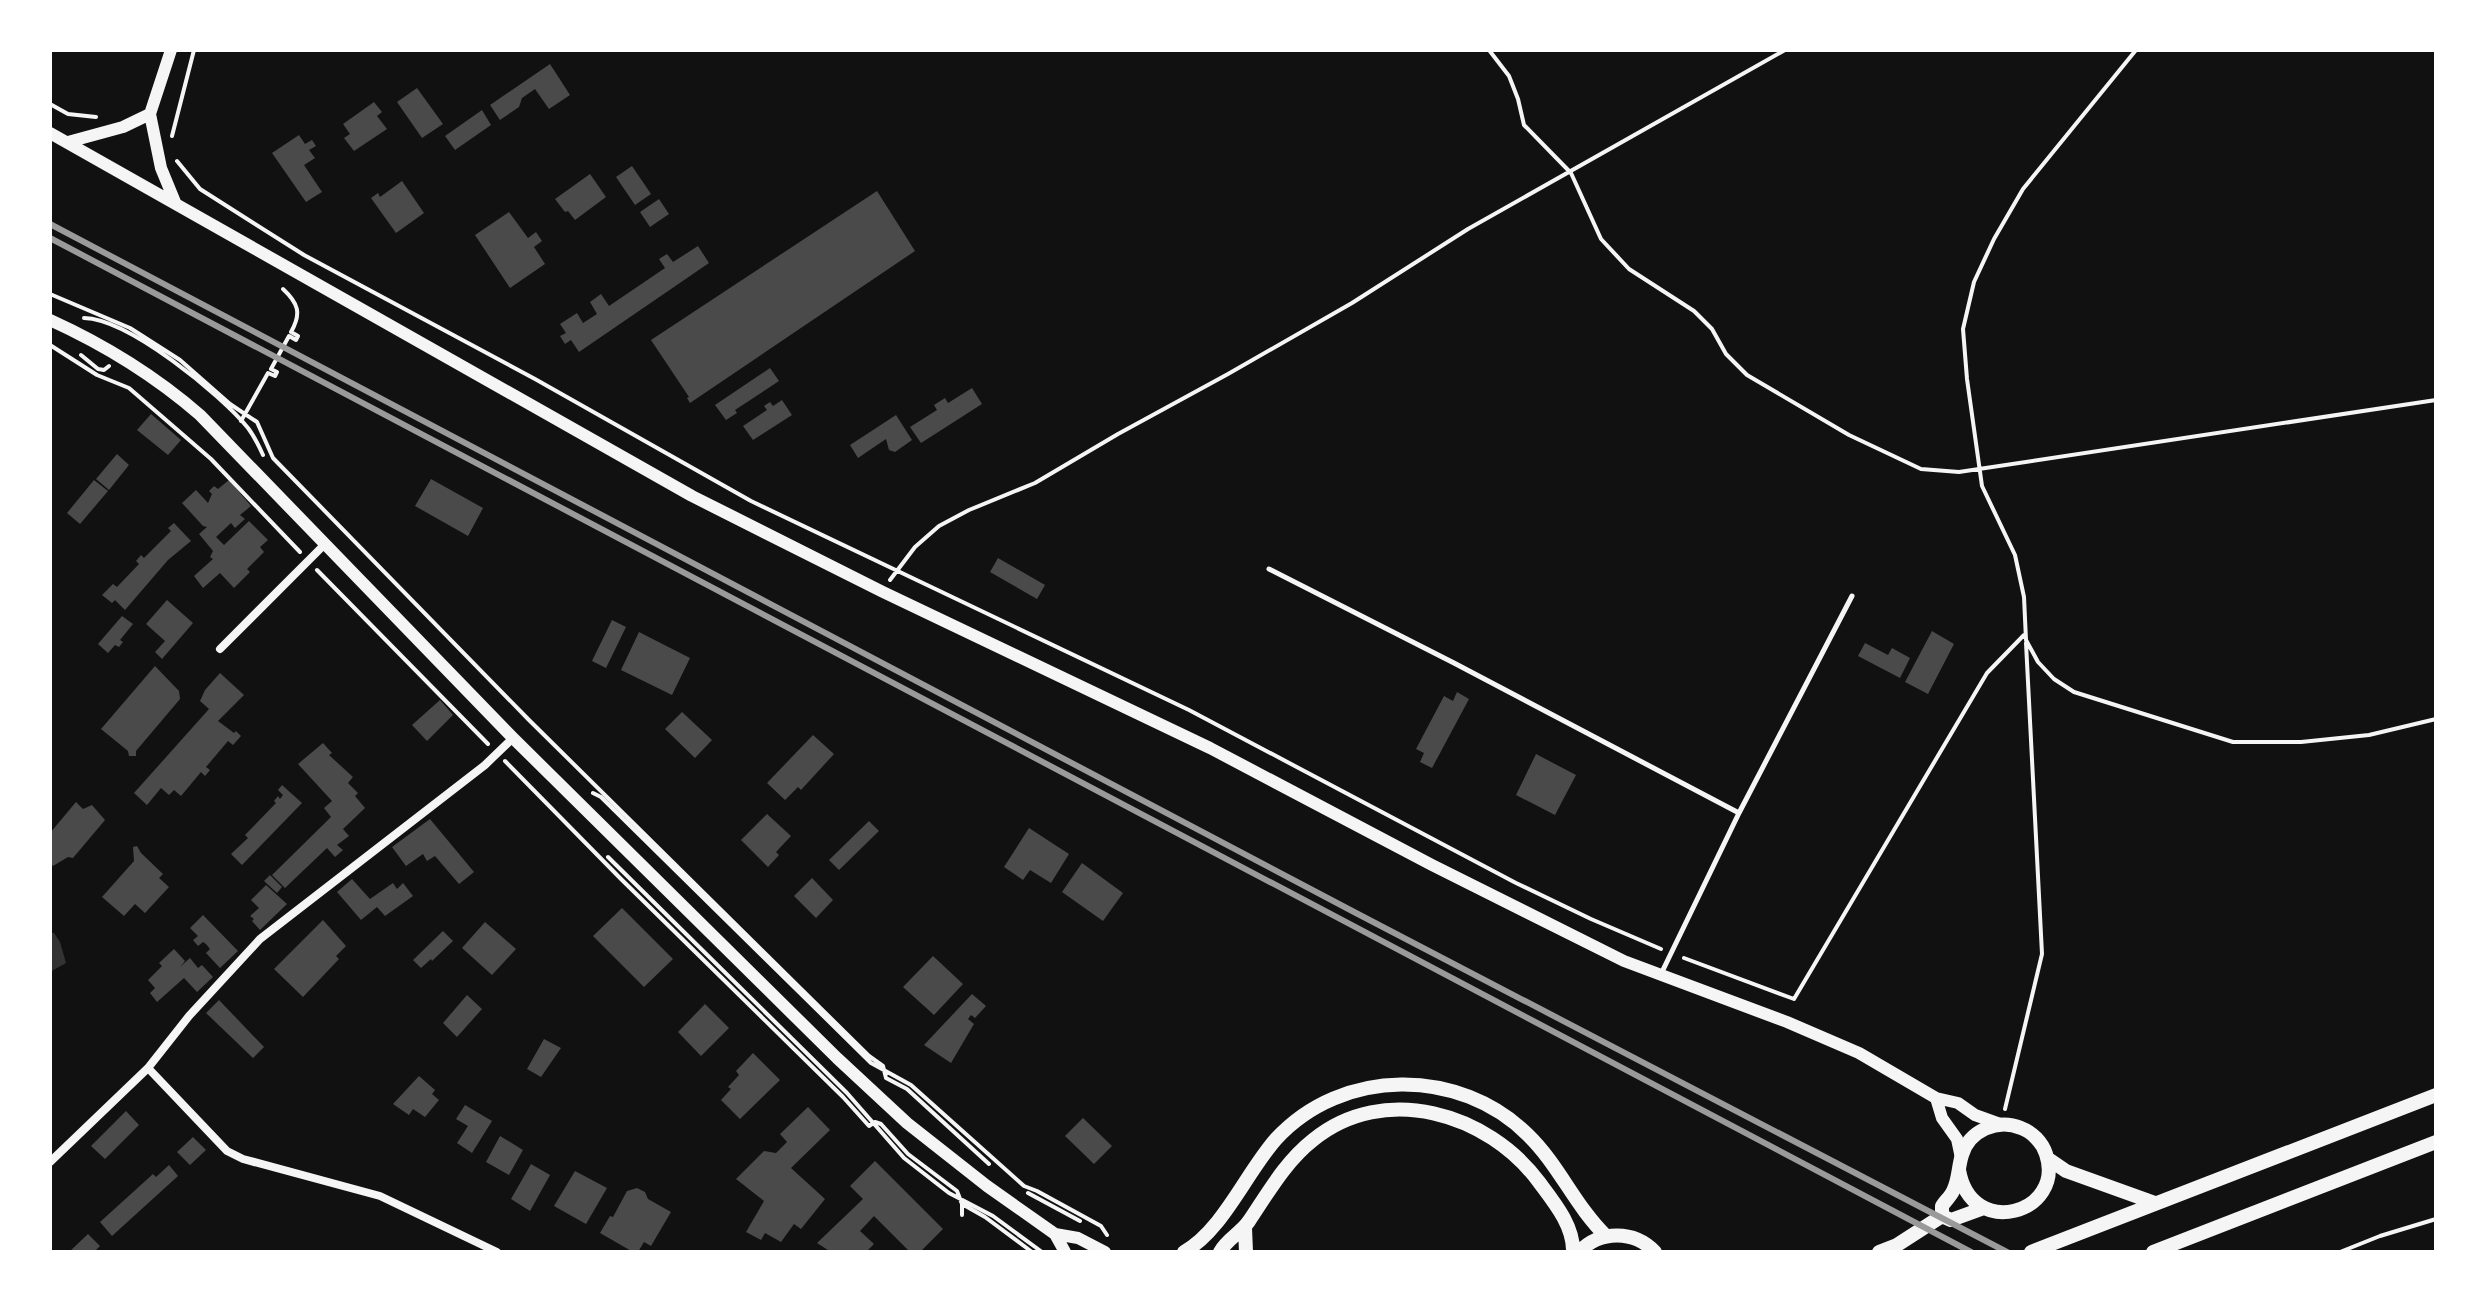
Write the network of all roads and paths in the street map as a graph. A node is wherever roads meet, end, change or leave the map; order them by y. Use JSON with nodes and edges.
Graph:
{"nodes":[{"id":1,"x":171,"y":50,"type":"edge"},
{"id":2,"x":194,"y":50,"type":"edge"},
{"id":3,"x":1489,"y":50,"type":"edge"},
{"id":4,"x":1785,"y":50,"type":"edge"},
{"id":5,"x":2136,"y":50,"type":"edge"},
{"id":6,"x":50,"y":104,"type":"edge"},
{"id":7,"x":150,"y":114,"type":"junction"},
{"id":8,"x":107,"y":118,"type":"dead end"},
{"id":9,"x":50,"y":133,"type":"edge"},
{"id":10,"x":68,"y":142,"type":"junction"},
{"id":11,"x":170,"y":143,"type":"dead end"},
{"id":12,"x":176,"y":160,"type":"dead end"},
{"id":13,"x":1571,"y":173,"type":"junction"},
{"id":14,"x":175,"y":202,"type":"junction"},
{"id":15,"x":283,"y":289,"type":"dead end"},
{"id":16,"x":50,"y":294,"type":"edge"},
{"id":17,"x":50,"y":320,"type":"edge"},
{"id":18,"x":111,"y":324,"type":"dead end"},
{"id":19,"x":50,"y":345,"type":"edge"},
{"id":20,"x":88,"y":363,"type":"dead end"},
{"id":21,"x":108,"y":368,"type":"dead end"},
{"id":22,"x":2436,"y":400,"type":"edge"},
{"id":23,"x":246,"y":413,"type":"junction"},
{"id":24,"x":1979,"y":467,"type":"junction"},
{"id":25,"x":325,"y":544,"type":"junction"},
{"id":26,"x":309,"y":561,"type":"junction"},
{"id":27,"x":1269,"y":569,"type":"dead end"},
{"id":28,"x":895,"y":571,"type":"junction"},
{"id":29,"x":883,"y":592,"type":"junction"},
{"id":30,"x":1852,"y":596,"type":"dead end"},
{"id":31,"x":2026,"y":634,"type":"junction"},
{"id":32,"x":2026,"y":640,"type":"junction"},
{"id":33,"x":220,"y":649,"type":"dead end"},
{"id":34,"x":2436,"y":719,"type":"edge"},
{"id":35,"x":513,"y":738,"type":"junction"},
{"id":36,"x":498,"y":753,"type":"junction"},
{"id":37,"x":601,"y":797,"type":"dead end"},
{"id":38,"x":1739,"y":813,"type":"junction"},
{"id":39,"x":1670,"y":953,"type":"junction"},
{"id":40,"x":1660,"y":974,"type":"junction"},
{"id":41,"x":1794,"y":999,"type":"junction"},
{"id":42,"x":1787,"y":1022,"type":"junction"},
{"id":43,"x":148,"y":1068,"type":"junction"},
{"id":44,"x":884,"y":1070,"type":"junction"},
{"id":45,"x":2436,"y":1095,"type":"edge"},
{"id":46,"x":1936,"y":1098,"type":"junction"},
{"id":47,"x":2000,"y":1124,"type":"junction"},
{"id":48,"x":2436,"y":1142,"type":"edge"},
{"id":49,"x":2047,"y":1158,"type":"junction"},
{"id":50,"x":50,"y":1162,"type":"edge"},
{"id":51,"x":1960,"y":1164,"type":"junction"},
{"id":52,"x":990,"y":1165,"type":"dead end"},
{"id":53,"x":1011,"y":1183,"type":"dead end"},
{"id":54,"x":2155,"y":1203,"type":"junction"},
{"id":55,"x":962,"y":1204,"type":"junction"},
{"id":56,"x":1984,"y":1208,"type":"junction"},
{"id":57,"x":962,"y":1215,"type":"dead end"},
{"id":58,"x":1942,"y":1216,"type":"junction"},
{"id":59,"x":2436,"y":1219,"type":"edge"},
{"id":60,"x":1245,"y":1228,"type":"junction"},
{"id":61,"x":1055,"y":1234,"type":"junction"},
{"id":62,"x":1606,"y":1236,"type":"junction"},
{"id":63,"x":1100,"y":1250,"type":"edge"},
{"id":64,"x":497,"y":1252,"type":"edge"},
{"id":65,"x":1032,"y":1252,"type":"edge"},
{"id":66,"x":1065,"y":1252,"type":"edge"},
{"id":67,"x":1184,"y":1252,"type":"edge"},
{"id":68,"x":1220,"y":1252,"type":"edge"},
{"id":69,"x":1246,"y":1252,"type":"edge"},
{"id":70,"x":1576,"y":1252,"type":"edge"},
{"id":71,"x":1655,"y":1252,"type":"edge"},
{"id":72,"x":1879,"y":1252,"type":"edge"},
{"id":73,"x":2031,"y":1252,"type":"edge"},
{"id":74,"x":2153,"y":1252,"type":"edge"},
{"id":75,"x":2340,"y":1252,"type":"edge"}],
"edges":[{"from":1,"to":7,"type":"street"},
{"from":2,"to":11,"type":"path"},
{"from":3,"to":13,"type":"path"},
{"from":4,"to":13,"type":"path"},
{"from":5,"to":24,"type":"path"},
{"from":6,"to":8,"type":"path"},
{"from":7,"to":10,"type":"street"},
{"from":7,"to":14,"type":"street"},
{"from":9,"to":10,"type":"street"},
{"from":10,"to":14,"type":"street"},
{"from":12,"to":28,"type":"path"},
{"from":13,"to":24,"type":"path"},
{"from":13,"to":28,"type":"path"},
{"from":14,"to":29,"type":"street"},
{"from":15,"to":23,"type":"path"},
{"from":16,"to":23,"type":"path"},
{"from":17,"to":25,"type":"street"},
{"from":18,"to":23,"type":"path"},
{"from":19,"to":26,"type":"path"},
{"from":20,"to":21,"type":"path"},
{"from":22,"to":24,"type":"path"},
{"from":23,"to":44,"type":"path"},
{"from":24,"to":31,"type":"path"},
{"from":25,"to":26,"type":"street"},
{"from":25,"to":35,"type":"street"},
{"from":26,"to":33,"type":"street"},
{"from":26,"to":36,"type":"path"},
{"from":27,"to":38,"type":"lane"},
{"from":28,"to":29,"type":"path"},
{"from":28,"to":39,"type":"path"},
{"from":29,"to":40,"type":"street"},
{"from":30,"to":38,"type":"lane"},
{"from":31,"to":32,"type":"path"},
{"from":31,"to":41,"type":"path"},
{"from":32,"to":34,"type":"path"},
{"from":32,"to":47,"type":"path"},
{"from":35,"to":36,"type":"street"},
{"from":35,"to":61,"type":"street"},
{"from":36,"to":43,"type":"street"},
{"from":36,"to":55,"type":"path"},
{"from":37,"to":44,"type":"path"},
{"from":38,"to":39,"type":"lane"},
{"from":39,"to":40,"type":"lane"},
{"from":39,"to":41,"type":"path"},
{"from":40,"to":42,"type":"street"},
{"from":41,"to":42,"type":"path"},
{"from":42,"to":46,"type":"street"},
{"from":43,"to":50,"type":"street"},
{"from":43,"to":64,"type":"street"},
{"from":44,"to":52,"type":"path"},
{"from":44,"to":63,"type":"path"},
{"from":45,"to":54,"type":"main road"},
{"from":46,"to":47,"type":"street"},
{"from":46,"to":51,"type":"street"},
{"from":47,"to":49,"type":"main road"},
{"from":47,"to":51,"type":"main road"},
{"from":48,"to":74,"type":"main road"},
{"from":49,"to":54,"type":"main road"},
{"from":49,"to":56,"type":"main road"},
{"from":51,"to":56,"type":"main road"},
{"from":51,"to":58,"type":"main road"},
{"from":53,"to":63,"type":"path"},
{"from":54,"to":73,"type":"main road"},
{"from":55,"to":57,"type":"path"},
{"from":55,"to":65,"type":"path"},
{"from":56,"to":58,"type":"main road"},
{"from":58,"to":72,"type":"main road"},
{"from":59,"to":75,"type":"path"},
{"from":60,"to":68,"type":"main road"},
{"from":60,"to":69,"type":"main road"},
{"from":60,"to":70,"type":"main road"},
{"from":61,"to":63,"type":"street"},
{"from":61,"to":66,"type":"street"},
{"from":62,"to":67,"type":"main road"},
{"from":62,"to":70,"type":"main road"},
{"from":62,"to":71,"type":"main road"}]}
